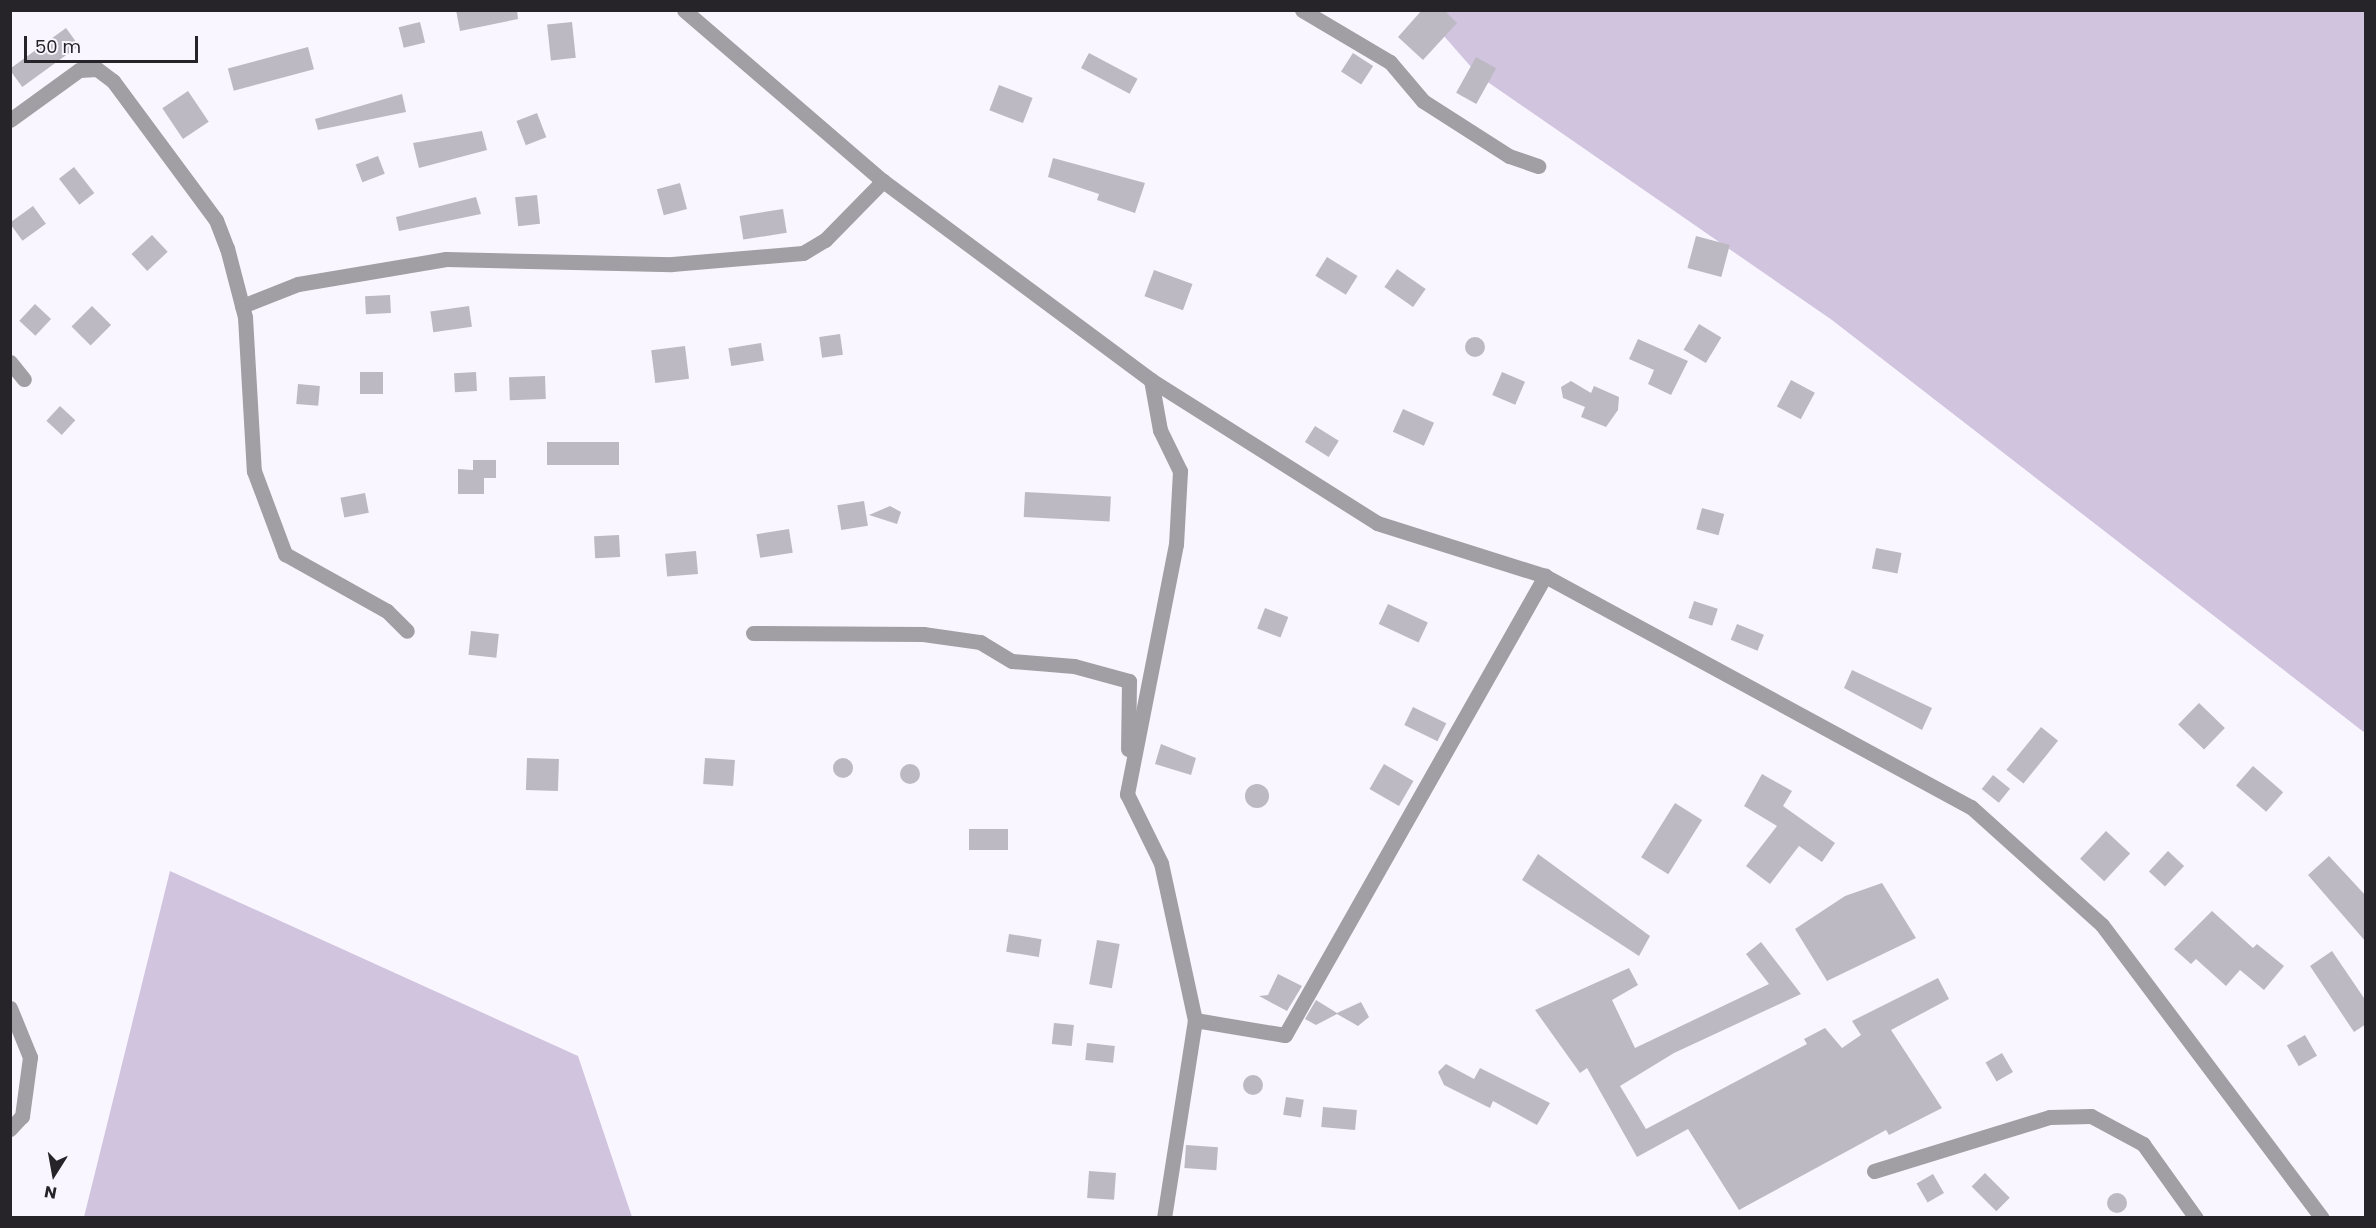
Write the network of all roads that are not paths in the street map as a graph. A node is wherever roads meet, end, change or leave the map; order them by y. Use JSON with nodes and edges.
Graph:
{"nodes":[{"id":1,"x":684,"y":10,"type":"edge"},
{"id":2,"x":1302,"y":10,"type":"edge"},
{"id":3,"x":10,"y":120,"type":"edge"},
{"id":4,"x":1538,"y":166,"type":"dead end"},
{"id":5,"x":883,"y":181,"type":"junction"},
{"id":6,"x":242,"y":306,"type":"junction"},
{"id":7,"x":10,"y":362,"type":"edge"},
{"id":8,"x":24,"y":379,"type":"dead end"},
{"id":9,"x":1151,"y":381,"type":"junction"},
{"id":10,"x":1545,"y":576,"type":"junction"},
{"id":11,"x":407,"y":631,"type":"dead end"},
{"id":12,"x":753,"y":633,"type":"dead end"},
{"id":13,"x":1127,"y":794,"type":"junction"},
{"id":14,"x":10,"y":1008,"type":"edge"},
{"id":15,"x":1195,"y":1020,"type":"junction"},
{"id":16,"x":10,"y":1129,"type":"edge"},
{"id":17,"x":1874,"y":1171,"type":"dead end"},
{"id":18,"x":1164,"y":1218,"type":"edge"},
{"id":19,"x":2196,"y":1218,"type":"edge"},
{"id":20,"x":2322,"y":1218,"type":"edge"}],
"edges":[{"from":1,"to":5,"type":"street"},
{"from":2,"to":4,"type":"street"},
{"from":3,"to":6,"type":"street"},
{"from":5,"to":6,"type":"street"},
{"from":5,"to":9,"type":"street"},
{"from":6,"to":11,"type":"street"},
{"from":7,"to":8,"type":"street"},
{"from":9,"to":10,"type":"street"},
{"from":9,"to":13,"type":"street"},
{"from":10,"to":15,"type":"street"},
{"from":10,"to":20,"type":"street"},
{"from":12,"to":13,"type":"street"},
{"from":13,"to":15,"type":"street"},
{"from":14,"to":16,"type":"street"},
{"from":15,"to":18,"type":"street"},
{"from":17,"to":19,"type":"street"}]}
